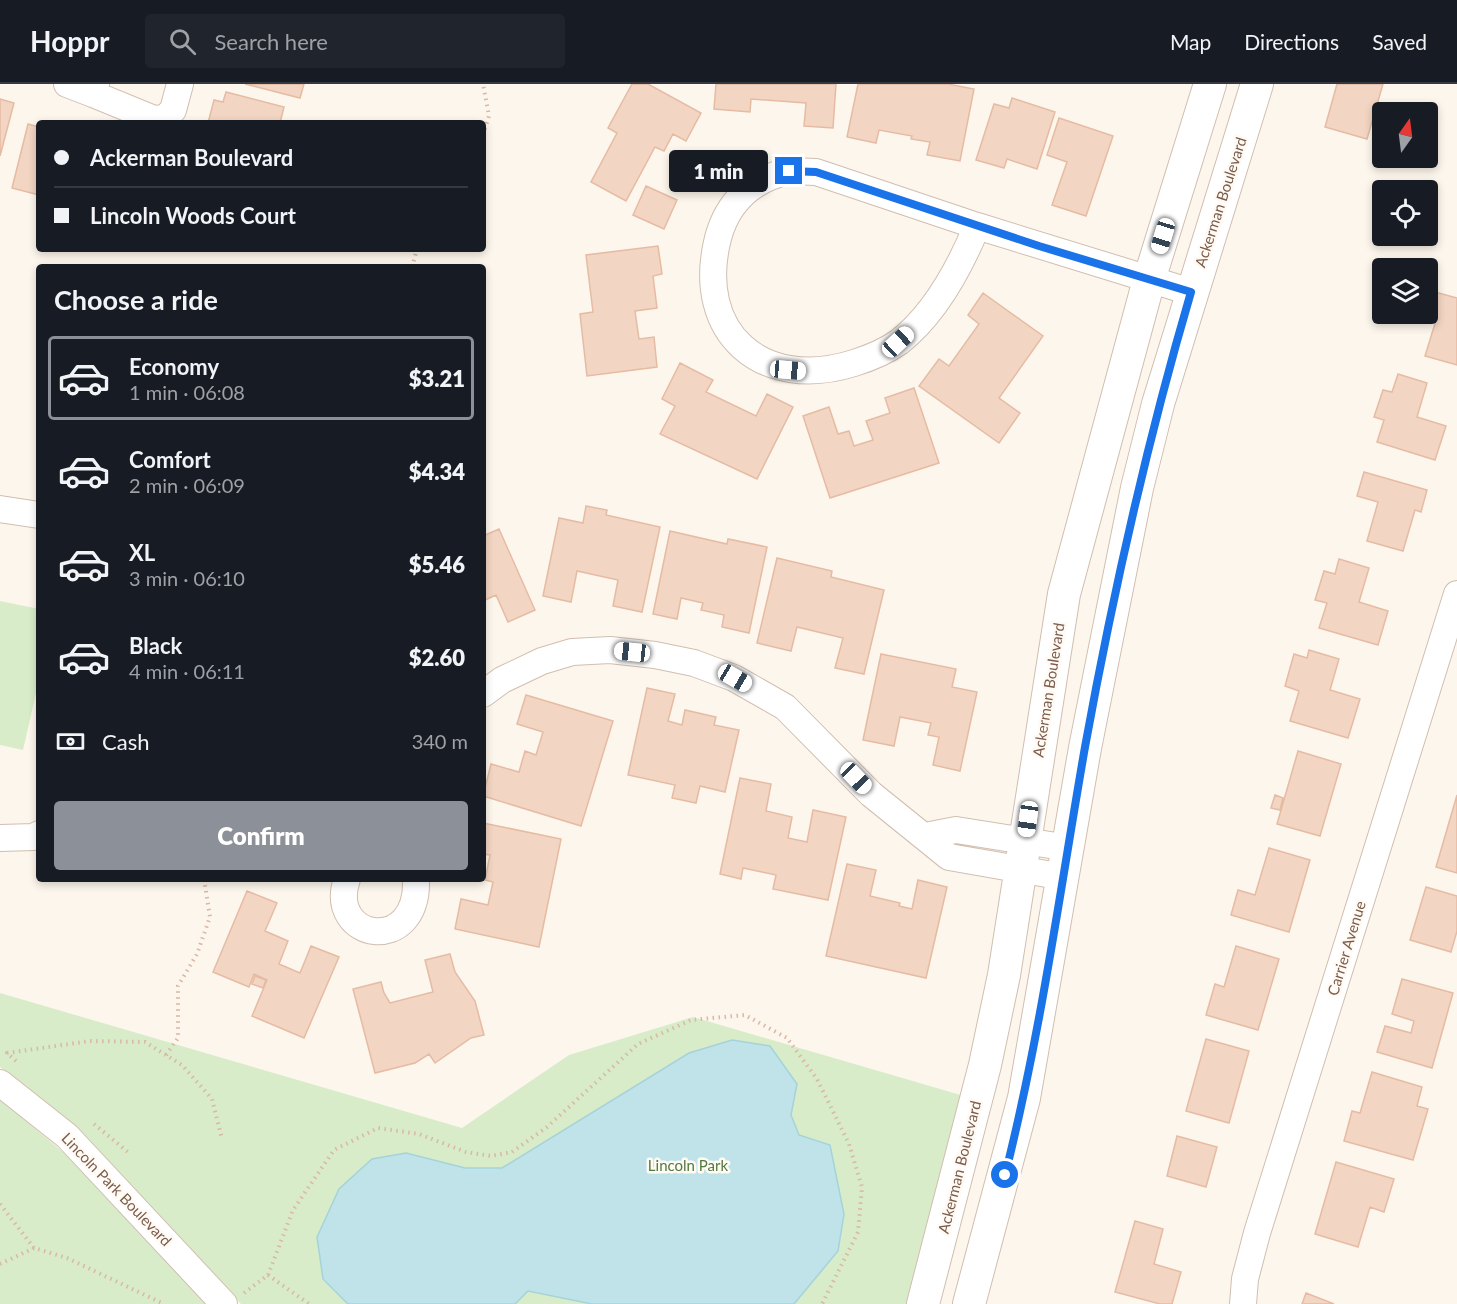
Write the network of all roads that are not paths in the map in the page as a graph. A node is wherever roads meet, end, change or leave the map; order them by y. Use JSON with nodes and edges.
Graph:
{"nodes":[{"id":1,"x":67,"y":84,"type":"edge"},
{"id":2,"x":180,"y":84,"type":"edge"},
{"id":3,"x":1210,"y":84,"type":"edge"},
{"id":4,"x":1257,"y":84,"type":"edge"},
{"id":5,"x":94,"y":89,"type":"edge"},
{"id":6,"x":977,"y":226,"type":"junction"},
{"id":7,"x":1149,"y":280,"type":"junction"},
{"id":8,"x":1191,"y":292,"type":"junction"},
{"id":9,"x":0,"y":508,"type":"edge"},
{"id":10,"x":36,"y":514,"type":"edge"},
{"id":11,"x":1457,"y":594,"type":"edge"},
{"id":12,"x":486,"y":692,"type":"edge"},
{"id":13,"x":36,"y":836,"type":"edge"},
{"id":14,"x":0,"y":838,"type":"edge"},
{"id":15,"x":1022,"y":856,"type":"junction"},
{"id":16,"x":1066,"y":863,"type":"junction"},
{"id":17,"x":346,"y":882,"type":"edge"},
{"id":18,"x":416,"y":882,"type":"edge"},
{"id":19,"x":0,"y":1083,"type":"edge"},
{"id":20,"x":231,"y":1301,"type":"edge"},
{"id":21,"x":924,"y":1304,"type":"edge"},
{"id":22,"x":969,"y":1304,"type":"edge"},
{"id":23,"x":1243,"y":1304,"type":"edge"}],
"edges":[{"from":1,"to":5,"type":"street"},
{"from":2,"to":5,"type":"street"},
{"from":3,"to":7,"type":"street","name":"Ackerman Boulevard"},
{"from":4,"to":8,"type":"street","name":"Ackerman Boulevard"},
{"from":6,"to":6,"type":"street"},
{"from":6,"to":7,"type":"street"},
{"from":7,"to":8,"type":"street"},
{"from":7,"to":15,"type":"street","name":"Ackerman Boulevard"},
{"from":8,"to":16,"type":"street","name":"Ackerman Boulevard"},
{"from":9,"to":10,"type":"street"},
{"from":11,"to":23,"type":"street","name":"Carrier Avenue"},
{"from":12,"to":15,"type":"street"},
{"from":13,"to":14,"type":"street"},
{"from":15,"to":16,"type":"street"},
{"from":15,"to":21,"type":"street","name":"Ackerman Boulevard"},
{"from":16,"to":22,"type":"street","name":"Ackerman Boulevard"},
{"from":17,"to":18,"type":"street"},
{"from":19,"to":20,"type":"street","name":"Lincoln Park Boulevard"}]}
